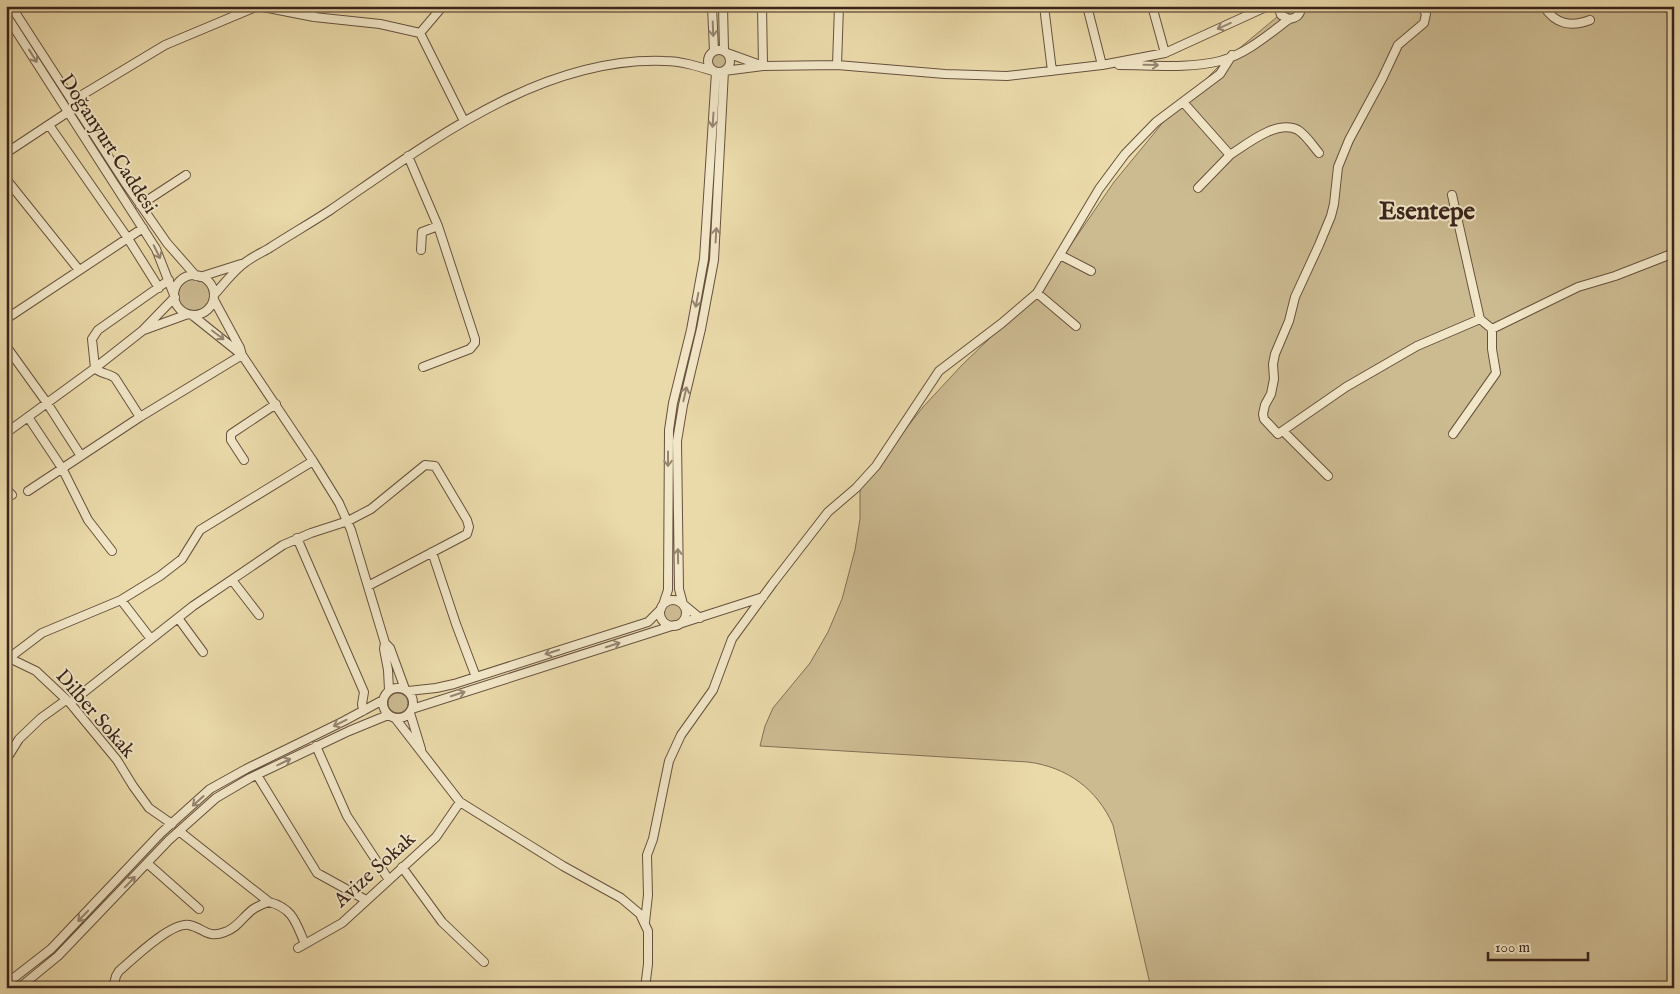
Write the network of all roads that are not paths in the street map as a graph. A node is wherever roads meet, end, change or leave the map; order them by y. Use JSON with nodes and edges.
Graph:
{"nodes":[{"id":1,"x":11,"y":6,"type":"edge"},
{"id":2,"x":258,"y":6,"type":"edge"},
{"id":3,"x":308,"y":6,"type":"edge"},
{"id":4,"x":443,"y":6,"type":"edge"},
{"id":5,"x":712,"y":6,"type":"edge"},
{"id":6,"x":723,"y":6,"type":"edge"},
{"id":7,"x":762,"y":6,"type":"edge"},
{"id":8,"x":839,"y":6,"type":"edge"},
{"id":9,"x":1044,"y":6,"type":"edge"},
{"id":10,"x":1087,"y":6,"type":"edge"},
{"id":11,"x":1152,"y":6,"type":"edge"},
{"id":12,"x":1268,"y":6,"type":"edge"},
{"id":13,"x":1278,"y":6,"type":"edge"},
{"id":14,"x":1301,"y":6,"type":"edge"},
{"id":15,"x":1422,"y":6,"type":"edge"},
{"id":16,"x":1544,"y":6,"type":"edge"},
{"id":17,"x":6,"y":15,"type":"edge"},
{"id":18,"x":314,"y":17,"type":"junction"},
{"id":19,"x":1289,"y":19,"type":"junction"},
{"id":20,"x":1590,"y":20,"type":"dead end"},
{"id":21,"x":420,"y":33,"type":"junction"},
{"id":22,"x":712,"y":52,"type":"junction"},
{"id":23,"x":726,"y":52,"type":"junction"},
{"id":24,"x":1166,"y":53,"type":"junction"},
{"id":25,"x":1232,"y":55,"type":"junction"},
{"id":26,"x":694,"y":65,"type":"junction"},
{"id":27,"x":837,"y":65,"type":"junction"},
{"id":28,"x":1102,"y":65,"type":"junction"},
{"id":29,"x":763,"y":66,"type":"junction"},
{"id":30,"x":1052,"y":71,"type":"junction"},
{"id":31,"x":720,"y":72,"type":"junction"},
{"id":32,"x":72,"y":101,"type":"junction"},
{"id":33,"x":1183,"y":102,"type":"junction"},
{"id":34,"x":68,"y":112,"type":"junction"},
{"id":35,"x":464,"y":121,"type":"junction"},
{"id":36,"x":49,"y":124,"type":"junction"},
{"id":37,"x":6,"y":153,"type":"edge"},
{"id":38,"x":1319,"y":153,"type":"dead end"},
{"id":39,"x":1230,"y":155,"type":"junction"},
{"id":40,"x":408,"y":156,"type":"junction"},
{"id":41,"x":186,"y":174,"type":"dead end"},
{"id":42,"x":6,"y":179,"type":"edge"},
{"id":43,"x":1198,"y":188,"type":"dead end"},
{"id":44,"x":1452,"y":195,"type":"dead end"},
{"id":45,"x":140,"y":205,"type":"junction"},
{"id":46,"x":438,"y":226,"type":"junction"},
{"id":47,"x":143,"y":228,"type":"junction"},
{"id":48,"x":127,"y":237,"type":"junction"},
{"id":49,"x":421,"y":250,"type":"dead end"},
{"id":50,"x":1674,"y":253,"type":"edge"},
{"id":51,"x":1060,"y":255,"type":"junction"},
{"id":52,"x":243,"y":264,"type":"junction"},
{"id":53,"x":79,"y":270,"type":"junction"},
{"id":54,"x":1091,"y":271,"type":"dead end"},
{"id":55,"x":198,"y":276,"type":"junction"},
{"id":56,"x":169,"y":280,"type":"junction"},
{"id":57,"x":159,"y":288,"type":"junction"},
{"id":58,"x":1037,"y":293,"type":"junction"},
{"id":59,"x":174,"y":296,"type":"junction"},
{"id":60,"x":214,"y":297,"type":"junction"},
{"id":61,"x":190,"y":315,"type":"junction"},
{"id":62,"x":6,"y":319,"type":"edge"},
{"id":63,"x":1480,"y":319,"type":"junction"},
{"id":64,"x":1076,"y":326,"type":"dead end"},
{"id":65,"x":1492,"y":329,"type":"junction"},
{"id":66,"x":142,"y":331,"type":"junction"},
{"id":67,"x":6,"y":346,"type":"edge"},
{"id":68,"x":242,"y":355,"type":"junction"},
{"id":69,"x":95,"y":368,"type":"junction"},
{"id":70,"x":423,"y":368,"type":"dead end"},
{"id":71,"x":47,"y":403,"type":"junction"},
{"id":72,"x":276,"y":404,"type":"junction"},
{"id":73,"x":28,"y":417,"type":"junction"},
{"id":74,"x":140,"y":417,"type":"junction"},
{"id":75,"x":1283,"y":431,"type":"junction"},
{"id":76,"x":6,"y":434,"type":"edge"},
{"id":77,"x":1453,"y":434,"type":"dead end"},
{"id":78,"x":81,"y":456,"type":"junction"},
{"id":79,"x":244,"y":460,"type":"dead end"},
{"id":80,"x":314,"y":461,"type":"junction"},
{"id":81,"x":62,"y":468,"type":"junction"},
{"id":82,"x":1328,"y":476,"type":"dead end"},
{"id":83,"x":28,"y":491,"type":"dead end"},
{"id":84,"x":348,"y":521,"type":"junction"},
{"id":85,"x":297,"y":538,"type":"junction"},
{"id":86,"x":112,"y":551,"type":"dead end"},
{"id":87,"x":432,"y":552,"type":"junction"},
{"id":88,"x":232,"y":580,"type":"junction"},
{"id":89,"x":368,"y":586,"type":"junction"},
{"id":90,"x":762,"y":597,"type":"junction"},
{"id":91,"x":121,"y":600,"type":"junction"},
{"id":92,"x":683,"y":604,"type":"junction"},
{"id":93,"x":662,"y":607,"type":"junction"},
{"id":94,"x":259,"y":615,"type":"dead end"},
{"id":95,"x":178,"y":618,"type":"junction"},
{"id":96,"x":700,"y":618,"type":"junction"},
{"id":97,"x":677,"y":625,"type":"junction"},
{"id":98,"x":151,"y":639,"type":"junction"},
{"id":99,"x":385,"y":642,"type":"junction"},
{"id":100,"x":203,"y":652,"type":"dead end"},
{"id":101,"x":8,"y":657,"type":"edge"},
{"id":102,"x":476,"y":677,"type":"junction"},
{"id":103,"x":389,"y":690,"type":"junction"},
{"id":104,"x":406,"y":690,"type":"junction"},
{"id":105,"x":383,"y":700,"type":"junction"},
{"id":106,"x":68,"y":702,"type":"junction"},
{"id":107,"x":363,"y":711,"type":"junction"},
{"id":108,"x":411,"y":711,"type":"junction"},
{"id":109,"x":392,"y":716,"type":"junction"},
{"id":110,"x":316,"y":746,"type":"junction"},
{"id":111,"x":423,"y":755,"type":"junction"},
{"id":112,"x":6,"y":760,"type":"edge"},
{"id":113,"x":257,"y":775,"type":"junction"},
{"id":114,"x":460,"y":802,"type":"junction"},
{"id":115,"x":172,"y":824,"type":"junction"},
{"id":116,"x":179,"y":831,"type":"junction"},
{"id":117,"x":147,"y":863,"type":"junction"},
{"id":118,"x":402,"y":867,"type":"junction"},
{"id":119,"x":389,"y":880,"type":"junction"},
{"id":120,"x":366,"y":900,"type":"junction"},
{"id":121,"x":269,"y":902,"type":"junction"},
{"id":122,"x":199,"y":909,"type":"dead end"},
{"id":123,"x":644,"y":922,"type":"junction"},
{"id":124,"x":484,"y":962,"type":"dead end"},
{"id":125,"x":6,"y":984,"type":"edge"},
{"id":126,"x":19,"y":988,"type":"edge"},
{"id":127,"x":113,"y":988,"type":"edge"},
{"id":128,"x":645,"y":988,"type":"edge"}],
"edges":[{"from":1,"to":32,"type":"street","name":"Doğanyurt Caddesi"},
{"from":2,"to":18,"type":"street"},
{"from":2,"to":32,"type":"street"},
{"from":3,"to":18,"type":"street"},
{"from":4,"to":21,"type":"street"},
{"from":5,"to":22,"type":"street","one_way":true},
{"from":6,"to":23,"type":"street"},
{"from":7,"to":29,"type":"street"},
{"from":8,"to":27,"type":"street"},
{"from":9,"to":30,"type":"street"},
{"from":10,"to":28,"type":"street"},
{"from":11,"to":24,"type":"street"},
{"from":12,"to":24,"type":"street","one_way":true},
{"from":13,"to":19,"type":"street"},
{"from":14,"to":19,"type":"street"},
{"from":15,"to":75,"type":"street"},
{"from":16,"to":20,"type":"street"},
{"from":17,"to":34,"type":"street","name":"Doğanyurt Caddesi","one_way":true},
{"from":18,"to":21,"type":"street"},
{"from":19,"to":25,"type":"street"},
{"from":21,"to":35,"type":"street"},
{"from":22,"to":23,"type":"street"},
{"from":22,"to":26,"type":"street"},
{"from":22,"to":31,"type":"street"},
{"from":23,"to":29,"type":"street"},
{"from":23,"to":31,"type":"street"},
{"from":24,"to":28,"type":"street"},
{"from":28,"to":25,"type":"street","one_way":true},
{"from":25,"to":33,"type":"street"},
{"from":26,"to":31,"type":"street"},
{"from":26,"to":35,"type":"street"},
{"from":27,"to":29,"type":"street"},
{"from":27,"to":30,"type":"street"},
{"from":28,"to":30,"type":"street"},
{"from":29,"to":31,"type":"street"},
{"from":92,"to":31,"type":"street","one_way":true},
{"from":31,"to":93,"type":"street","one_way":true},
{"from":32,"to":45,"type":"street","name":"Doğanyurt Caddesi"},
{"from":33,"to":39,"type":"street"},
{"from":33,"to":51,"type":"street"},
{"from":34,"to":36,"type":"street"},
{"from":34,"to":47,"type":"street","name":"Doğanyurt Caddesi"},
{"from":35,"to":40,"type":"street"},
{"from":36,"to":37,"type":"street"},
{"from":36,"to":48,"type":"street"},
{"from":38,"to":39,"type":"street"},
{"from":39,"to":43,"type":"street"},
{"from":40,"to":46,"type":"street"},
{"from":40,"to":52,"type":"street"},
{"from":41,"to":45,"type":"street"},
{"from":42,"to":53,"type":"street"},
{"from":44,"to":63,"type":"street"},
{"from":45,"to":55,"type":"street","name":"Doğanyurt Caddesi"},
{"from":46,"to":49,"type":"street"},
{"from":46,"to":70,"type":"street"},
{"from":47,"to":48,"type":"street"},
{"from":47,"to":56,"type":"street","name":"Doğanyurt Caddesi","one_way":true},
{"from":48,"to":53,"type":"street"},
{"from":48,"to":57,"type":"street"},
{"from":50,"to":65,"type":"street"},
{"from":51,"to":54,"type":"street"},
{"from":51,"to":58,"type":"street"},
{"from":52,"to":55,"type":"street"},
{"from":52,"to":60,"type":"street"},
{"from":53,"to":62,"type":"street"},
{"from":55,"to":59,"type":"street"},
{"from":55,"to":60,"type":"street"},
{"from":56,"to":57,"type":"street"},
{"from":56,"to":59,"type":"street","name":"Doğanyurt Caddesi"},
{"from":57,"to":69,"type":"street"},
{"from":58,"to":64,"type":"street"},
{"from":58,"to":90,"type":"street"},
{"from":59,"to":61,"type":"street"},
{"from":59,"to":66,"type":"street"},
{"from":60,"to":61,"type":"street"},
{"from":60,"to":68,"type":"street"},
{"from":61,"to":66,"type":"street"},
{"from":61,"to":68,"type":"street","one_way":true},
{"from":63,"to":65,"type":"street"},
{"from":63,"to":75,"type":"street"},
{"from":65,"to":77,"type":"street"},
{"from":66,"to":69,"type":"street"},
{"from":67,"to":71,"type":"street"},
{"from":68,"to":72,"type":"street"},
{"from":68,"to":74,"type":"street"},
{"from":69,"to":71,"type":"street"},
{"from":69,"to":74,"type":"street"},
{"from":71,"to":73,"type":"street"},
{"from":71,"to":78,"type":"street"},
{"from":72,"to":79,"type":"street"},
{"from":72,"to":80,"type":"street"},
{"from":73,"to":76,"type":"street"},
{"from":73,"to":81,"type":"street"},
{"from":74,"to":78,"type":"street"},
{"from":75,"to":82,"type":"street"},
{"from":78,"to":81,"type":"street"},
{"from":80,"to":84,"type":"street"},
{"from":80,"to":91,"type":"street"},
{"from":81,"to":83,"type":"street"},
{"from":81,"to":86,"type":"street"},
{"from":84,"to":85,"type":"street"},
{"from":84,"to":87,"type":"street"},
{"from":84,"to":89,"type":"street"},
{"from":85,"to":88,"type":"street"},
{"from":85,"to":107,"type":"street"},
{"from":87,"to":89,"type":"street"},
{"from":87,"to":102,"type":"street"},
{"from":88,"to":94,"type":"street"},
{"from":88,"to":95,"type":"street"},
{"from":89,"to":99,"type":"street"},
{"from":90,"to":96,"type":"street"},
{"from":90,"to":123,"type":"street"},
{"from":91,"to":98,"type":"street"},
{"from":91,"to":101,"type":"street"},
{"from":92,"to":93,"type":"street"},
{"from":92,"to":96,"type":"street"},
{"from":92,"to":97,"type":"street"},
{"from":93,"to":97,"type":"street"},
{"from":93,"to":102,"type":"street","one_way":true},
{"from":95,"to":98,"type":"street"},
{"from":95,"to":100,"type":"street"},
{"from":96,"to":97,"type":"street"},
{"from":108,"to":97,"type":"street","one_way":true},
{"from":98,"to":106,"type":"street"},
{"from":99,"to":103,"type":"street"},
{"from":99,"to":104,"type":"street"},
{"from":101,"to":106,"type":"street","name":"Dilber Sokak"},
{"from":102,"to":104,"type":"street"},
{"from":103,"to":104,"type":"street"},
{"from":103,"to":105,"type":"street"},
{"from":104,"to":108,"type":"street"},
{"from":105,"to":107,"type":"street"},
{"from":105,"to":109,"type":"street"},
{"from":106,"to":112,"type":"street"},
{"from":106,"to":115,"type":"street","name":"Dilber Sokak"},
{"from":107,"to":115,"type":"street","one_way":true},
{"from":108,"to":109,"type":"street"},
{"from":108,"to":111,"type":"street"},
{"from":109,"to":110,"type":"street"},
{"from":109,"to":111,"type":"street"},
{"from":113,"to":110,"type":"street","one_way":true},
{"from":110,"to":119,"type":"street"},
{"from":111,"to":114,"type":"street"},
{"from":113,"to":116,"type":"street"},
{"from":113,"to":120,"type":"street"},
{"from":114,"to":118,"type":"street","name":"Avize Sokak"},
{"from":114,"to":123,"type":"street"},
{"from":115,"to":125,"type":"street","one_way":true},
{"from":116,"to":117,"type":"street"},
{"from":116,"to":121,"type":"street"},
{"from":117,"to":122,"type":"street"},
{"from":126,"to":117,"type":"street","one_way":true},
{"from":118,"to":119,"type":"street","name":"Avize Sokak"},
{"from":118,"to":124,"type":"street"},
{"from":119,"to":120,"type":"street","name":"Avize Sokak"},
{"from":120,"to":121,"type":"street","name":"Avize Sokak"},
{"from":121,"to":127,"type":"street"},
{"from":123,"to":128,"type":"street"}]}
